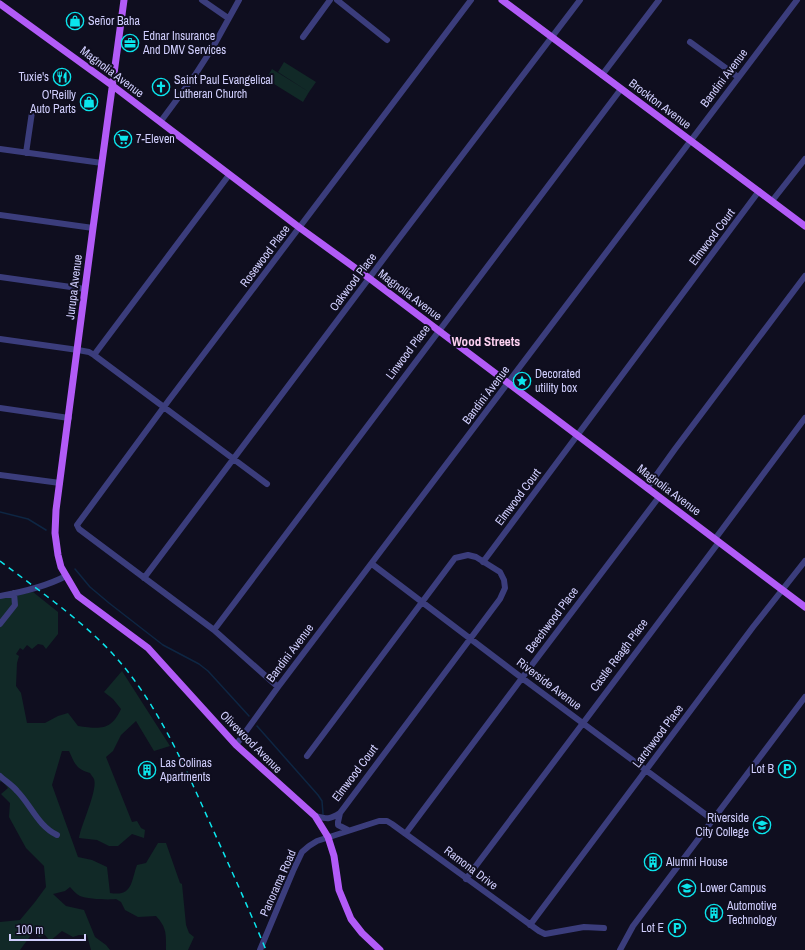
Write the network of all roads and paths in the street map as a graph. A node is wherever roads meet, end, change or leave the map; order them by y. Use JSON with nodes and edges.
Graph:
{"nodes":[{"id":1,"x":124,"y":0,"type":"edge"},
{"id":2,"x":202,"y":0,"type":"edge"},
{"id":3,"x":239,"y":0,"type":"edge"},
{"id":4,"x":330,"y":0,"type":"edge"},
{"id":5,"x":337,"y":0,"type":"edge"},
{"id":6,"x":471,"y":0,"type":"edge"},
{"id":7,"x":502,"y":0,"type":"edge"},
{"id":8,"x":580,"y":0,"type":"edge"},
{"id":9,"x":659,"y":0,"type":"edge"},
{"id":10,"x":797,"y":0,"type":"edge"},
{"id":11,"x":0,"y":5,"type":"edge"},
{"id":12,"x":228,"y":18,"type":"junction"},
{"id":13,"x":552,"y":36,"type":"junction"},
{"id":14,"x":303,"y":37,"type":"dead end"},
{"id":15,"x":387,"y":40,"type":"dead end"},
{"id":16,"x":690,"y":42,"type":"dead end"},
{"id":17,"x":602,"y":75,"type":"junction"},
{"id":18,"x":738,"y":77,"type":"junction"},
{"id":19,"x":113,"y":86,"type":"junction"},
{"id":20,"x":621,"y":89,"type":"junction"},
{"id":21,"x":32,"y":112,"type":"dead end"},
{"id":22,"x":161,"y":121,"type":"junction"},
{"id":23,"x":692,"y":141,"type":"junction"},
{"id":24,"x":0,"y":149,"type":"edge"},
{"id":25,"x":26,"y":153,"type":"junction"},
{"id":26,"x":805,"y":159,"type":"edge"},
{"id":27,"x":102,"y":163,"type":"junction"},
{"id":28,"x":230,"y":175,"type":"junction"},
{"id":29,"x":759,"y":191,"type":"junction"},
{"id":30,"x":772,"y":201,"type":"junction"},
{"id":31,"x":0,"y":215,"type":"edge"},
{"id":32,"x":805,"y":226,"type":"edge"},
{"id":33,"x":93,"y":228,"type":"junction"},
{"id":34,"x":300,"y":228,"type":"junction"},
{"id":35,"x":805,"y":276,"type":"edge"},
{"id":36,"x":0,"y":277,"type":"edge"},
{"id":37,"x":369,"y":278,"type":"junction"},
{"id":38,"x":86,"y":289,"type":"junction"},
{"id":39,"x":439,"y":331,"type":"junction"},
{"id":40,"x":0,"y":339,"type":"edge"},
{"id":41,"x":78,"y":350,"type":"junction"},
{"id":42,"x":94,"y":354,"type":"junction"},
{"id":43,"x":508,"y":383,"type":"junction"},
{"id":44,"x":164,"y":407,"type":"junction"},
{"id":45,"x":0,"y":408,"type":"edge"},
{"id":46,"x":69,"y":418,"type":"junction"},
{"id":47,"x":805,"y":418,"type":"edge"},
{"id":48,"x":577,"y":435,"type":"junction"},
{"id":49,"x":233,"y":459,"type":"junction"},
{"id":50,"x":0,"y":475,"type":"edge"},
{"id":51,"x":60,"y":483,"type":"junction"},
{"id":52,"x":267,"y":484,"type":"dead end"},
{"id":53,"x":647,"y":488,"type":"junction"},
{"id":54,"x":659,"y":497,"type":"junction"},
{"id":55,"x":717,"y":541,"type":"junction"},
{"id":56,"x":805,"y":561,"type":"edge"},
{"id":57,"x":483,"y":562,"type":"junction"},
{"id":58,"x":372,"y":564,"type":"junction"},
{"id":59,"x":66,"y":576,"type":"junction"},
{"id":60,"x":144,"y":578,"type":"junction"},
{"id":61,"x":783,"y":590,"type":"junction"},
{"id":62,"x":14,"y":594,"type":"junction"},
{"id":63,"x":0,"y":596,"type":"edge"},
{"id":64,"x":422,"y":602,"type":"junction"},
{"id":65,"x":805,"y":607,"type":"edge"},
{"id":66,"x":0,"y":624,"type":"edge"},
{"id":67,"x":214,"y":630,"type":"junction"},
{"id":68,"x":471,"y":638,"type":"junction"},
{"id":69,"x":522,"y":678,"type":"junction"},
{"id":70,"x":278,"y":686,"type":"junction"},
{"id":71,"x":805,"y":697,"type":"edge"},
{"id":72,"x":582,"y":723,"type":"junction"},
{"id":73,"x":236,"y":746,"type":"junction"},
{"id":74,"x":306,"y":756,"type":"dead end"},
{"id":75,"x":646,"y":770,"type":"junction"},
{"id":76,"x":0,"y":776,"type":"edge"},
{"id":77,"x":340,"y":812,"type":"junction"},
{"id":78,"x":315,"y":816,"type":"junction"},
{"id":79,"x":713,"y":820,"type":"junction"},
{"id":80,"x":348,"y":830,"type":"junction"},
{"id":81,"x":406,"y":833,"type":"junction"},
{"id":82,"x":57,"y":835,"type":"dead end"},
{"id":83,"x":328,"y":837,"type":"junction"},
{"id":84,"x":466,"y":878,"type":"junction"},
{"id":85,"x":530,"y":925,"type":"junction"},
{"id":86,"x":604,"y":928,"type":"dead end"},
{"id":87,"x":260,"y":950,"type":"edge"},
{"id":88,"x":380,"y":950,"type":"edge"},
{"id":89,"x":620,"y":950,"type":"edge"}],
"edges":[{"from":1,"to":19,"type":"main road","name":"Jurupa Avenue"},
{"from":2,"to":12,"type":"street"},
{"from":3,"to":12,"type":"street"},
{"from":4,"to":14,"type":"street"},
{"from":5,"to":15,"type":"street"},
{"from":6,"to":34,"type":"street","name":"Rosewood Place"},
{"from":7,"to":13,"type":"main road","name":"Brockton Avenue"},
{"from":8,"to":13,"type":"street","name":"Oakwood Place"},
{"from":9,"to":17,"type":"street"},
{"from":10,"to":18,"type":"street","name":"Bandini Avenue"},
{"from":11,"to":19,"type":"main road","name":"Magnolia Avenue"},
{"from":12,"to":22,"type":"street"},
{"from":13,"to":17,"type":"main road","name":"Brockton Avenue"},
{"from":13,"to":37,"type":"street","name":"Oakwood Place"},
{"from":16,"to":18,"type":"street"},
{"from":17,"to":20,"type":"main road","name":"Brockton Avenue"},
{"from":18,"to":23,"type":"street","name":"Bandini Avenue"},
{"from":19,"to":22,"type":"main road","name":"Magnolia Avenue"},
{"from":19,"to":27,"type":"main road","name":"Jurupa Avenue"},
{"from":20,"to":23,"type":"main road","name":"Brockton Avenue"},
{"from":20,"to":39,"type":"street","name":"Linwood Place"},
{"from":21,"to":25,"type":"street"},
{"from":22,"to":28,"type":"main road","name":"Magnolia Avenue"},
{"from":23,"to":29,"type":"main road","name":"Brockton Avenue"},
{"from":23,"to":43,"type":"street","name":"Bandini Avenue"},
{"from":24,"to":25,"type":"street"},
{"from":25,"to":27,"type":"street"},
{"from":26,"to":30,"type":"street"},
{"from":27,"to":33,"type":"main road","name":"Jurupa Avenue"},
{"from":28,"to":34,"type":"main road","name":"Magnolia Avenue"},
{"from":28,"to":42,"type":"street"},
{"from":29,"to":30,"type":"main road","name":"Brockton Avenue"},
{"from":29,"to":48,"type":"street","name":"Elmwood Court"},
{"from":30,"to":32,"type":"main road","name":"Brockton Avenue"},
{"from":31,"to":33,"type":"street"},
{"from":33,"to":38,"type":"main road","name":"Jurupa Avenue"},
{"from":34,"to":37,"type":"main road","name":"Magnolia Avenue"},
{"from":34,"to":44,"type":"street","name":"Rosewood Place"},
{"from":35,"to":53,"type":"street"},
{"from":36,"to":38,"type":"street"},
{"from":37,"to":39,"type":"main road","name":"Magnolia Avenue"},
{"from":37,"to":49,"type":"street","name":"Oakwood Place"},
{"from":38,"to":41,"type":"main road","name":"Jurupa Avenue"},
{"from":39,"to":43,"type":"main road","name":"Magnolia Avenue"},
{"from":39,"to":67,"type":"street","name":"Linwood Place"},
{"from":40,"to":41,"type":"street"},
{"from":41,"to":42,"type":"street"},
{"from":41,"to":46,"type":"main road","name":"Jurupa Avenue"},
{"from":42,"to":44,"type":"street"},
{"from":43,"to":48,"type":"main road","name":"Magnolia Avenue"},
{"from":43,"to":58,"type":"street","name":"Bandini Avenue"},
{"from":44,"to":49,"type":"street"},
{"from":44,"to":60,"type":"street","name":"Rosewood Place"},
{"from":45,"to":46,"type":"street"},
{"from":46,"to":51,"type":"main road","name":"Jurupa Avenue"},
{"from":47,"to":55,"type":"street","name":"Castle Reagh Place"},
{"from":48,"to":53,"type":"main road","name":"Magnolia Avenue"},
{"from":48,"to":57,"type":"street","name":"Elmwood Court"},
{"from":49,"to":52,"type":"street"},
{"from":49,"to":60,"type":"street","name":"Oakwood Place"},
{"from":50,"to":51,"type":"street"},
{"from":51,"to":59,"type":"main road","name":"Jurupa Avenue"},
{"from":53,"to":54,"type":"main road","name":"Magnolia Avenue"},
{"from":54,"to":55,"type":"main road","name":"Magnolia Avenue"},
{"from":54,"to":69,"type":"street","name":"Beechwood Place"},
{"from":55,"to":61,"type":"main road","name":"Magnolia Avenue"},
{"from":55,"to":72,"type":"street","name":"Castle Reagh Place"},
{"from":56,"to":61,"type":"street","name":"Larchwood Place"},
{"from":57,"to":64,"type":"street"},
{"from":57,"to":68,"type":"street","name":"Elmwood Court"},
{"from":58,"to":64,"type":"street","name":"Riverside Avenue"},
{"from":58,"to":70,"type":"street","name":"Bandini Avenue"},
{"from":59,"to":62,"type":"street"},
{"from":59,"to":73,"type":"main road","name":"Olivewood Avenue"},
{"from":60,"to":67,"type":"street"},
{"from":61,"to":65,"type":"main road","name":"Magnolia Avenue"},
{"from":61,"to":75,"type":"street","name":"Larchwood Place"},
{"from":62,"to":63,"type":"street"},
{"from":62,"to":66,"type":"street"},
{"from":64,"to":68,"type":"street","name":"Riverside Avenue"},
{"from":64,"to":74,"type":"street"},
{"from":67,"to":70,"type":"street"},
{"from":68,"to":69,"type":"street","name":"Riverside Avenue"},
{"from":68,"to":77,"type":"street","name":"Elmwood Court"},
{"from":69,"to":72,"type":"street","name":"Riverside Avenue"},
{"from":69,"to":81,"type":"street","name":"Beechwood Place"},
{"from":70,"to":73,"type":"street","name":"Bandini Avenue"},
{"from":71,"to":79,"type":"street"},
{"from":72,"to":75,"type":"street","name":"Riverside Avenue"},
{"from":72,"to":84,"type":"street","name":"Castle Reagh Place"},
{"from":73,"to":78,"type":"main road","name":"Olivewood Avenue"},
{"from":75,"to":79,"type":"street","name":"Riverside Avenue"},
{"from":75,"to":85,"type":"street","name":"Larchwood Place"},
{"from":76,"to":82,"type":"street"},
{"from":77,"to":78,"type":"street"},
{"from":77,"to":80,"type":"street"},
{"from":78,"to":83,"type":"main road","name":"Olivewood Avenue"},
{"from":79,"to":89,"type":"street"},
{"from":80,"to":81,"type":"street","name":"Ramona Drive"},
{"from":80,"to":83,"type":"street","name":"Ramona Drive"},
{"from":81,"to":84,"type":"street","name":"Ramona Drive"},
{"from":83,"to":87,"type":"street","name":"Panorama Road"},
{"from":83,"to":88,"type":"main road","name":"Olivewood Avenue"},
{"from":84,"to":85,"type":"street","name":"Ramona Drive"},
{"from":85,"to":86,"type":"street","name":"Ramona Drive"}]}
